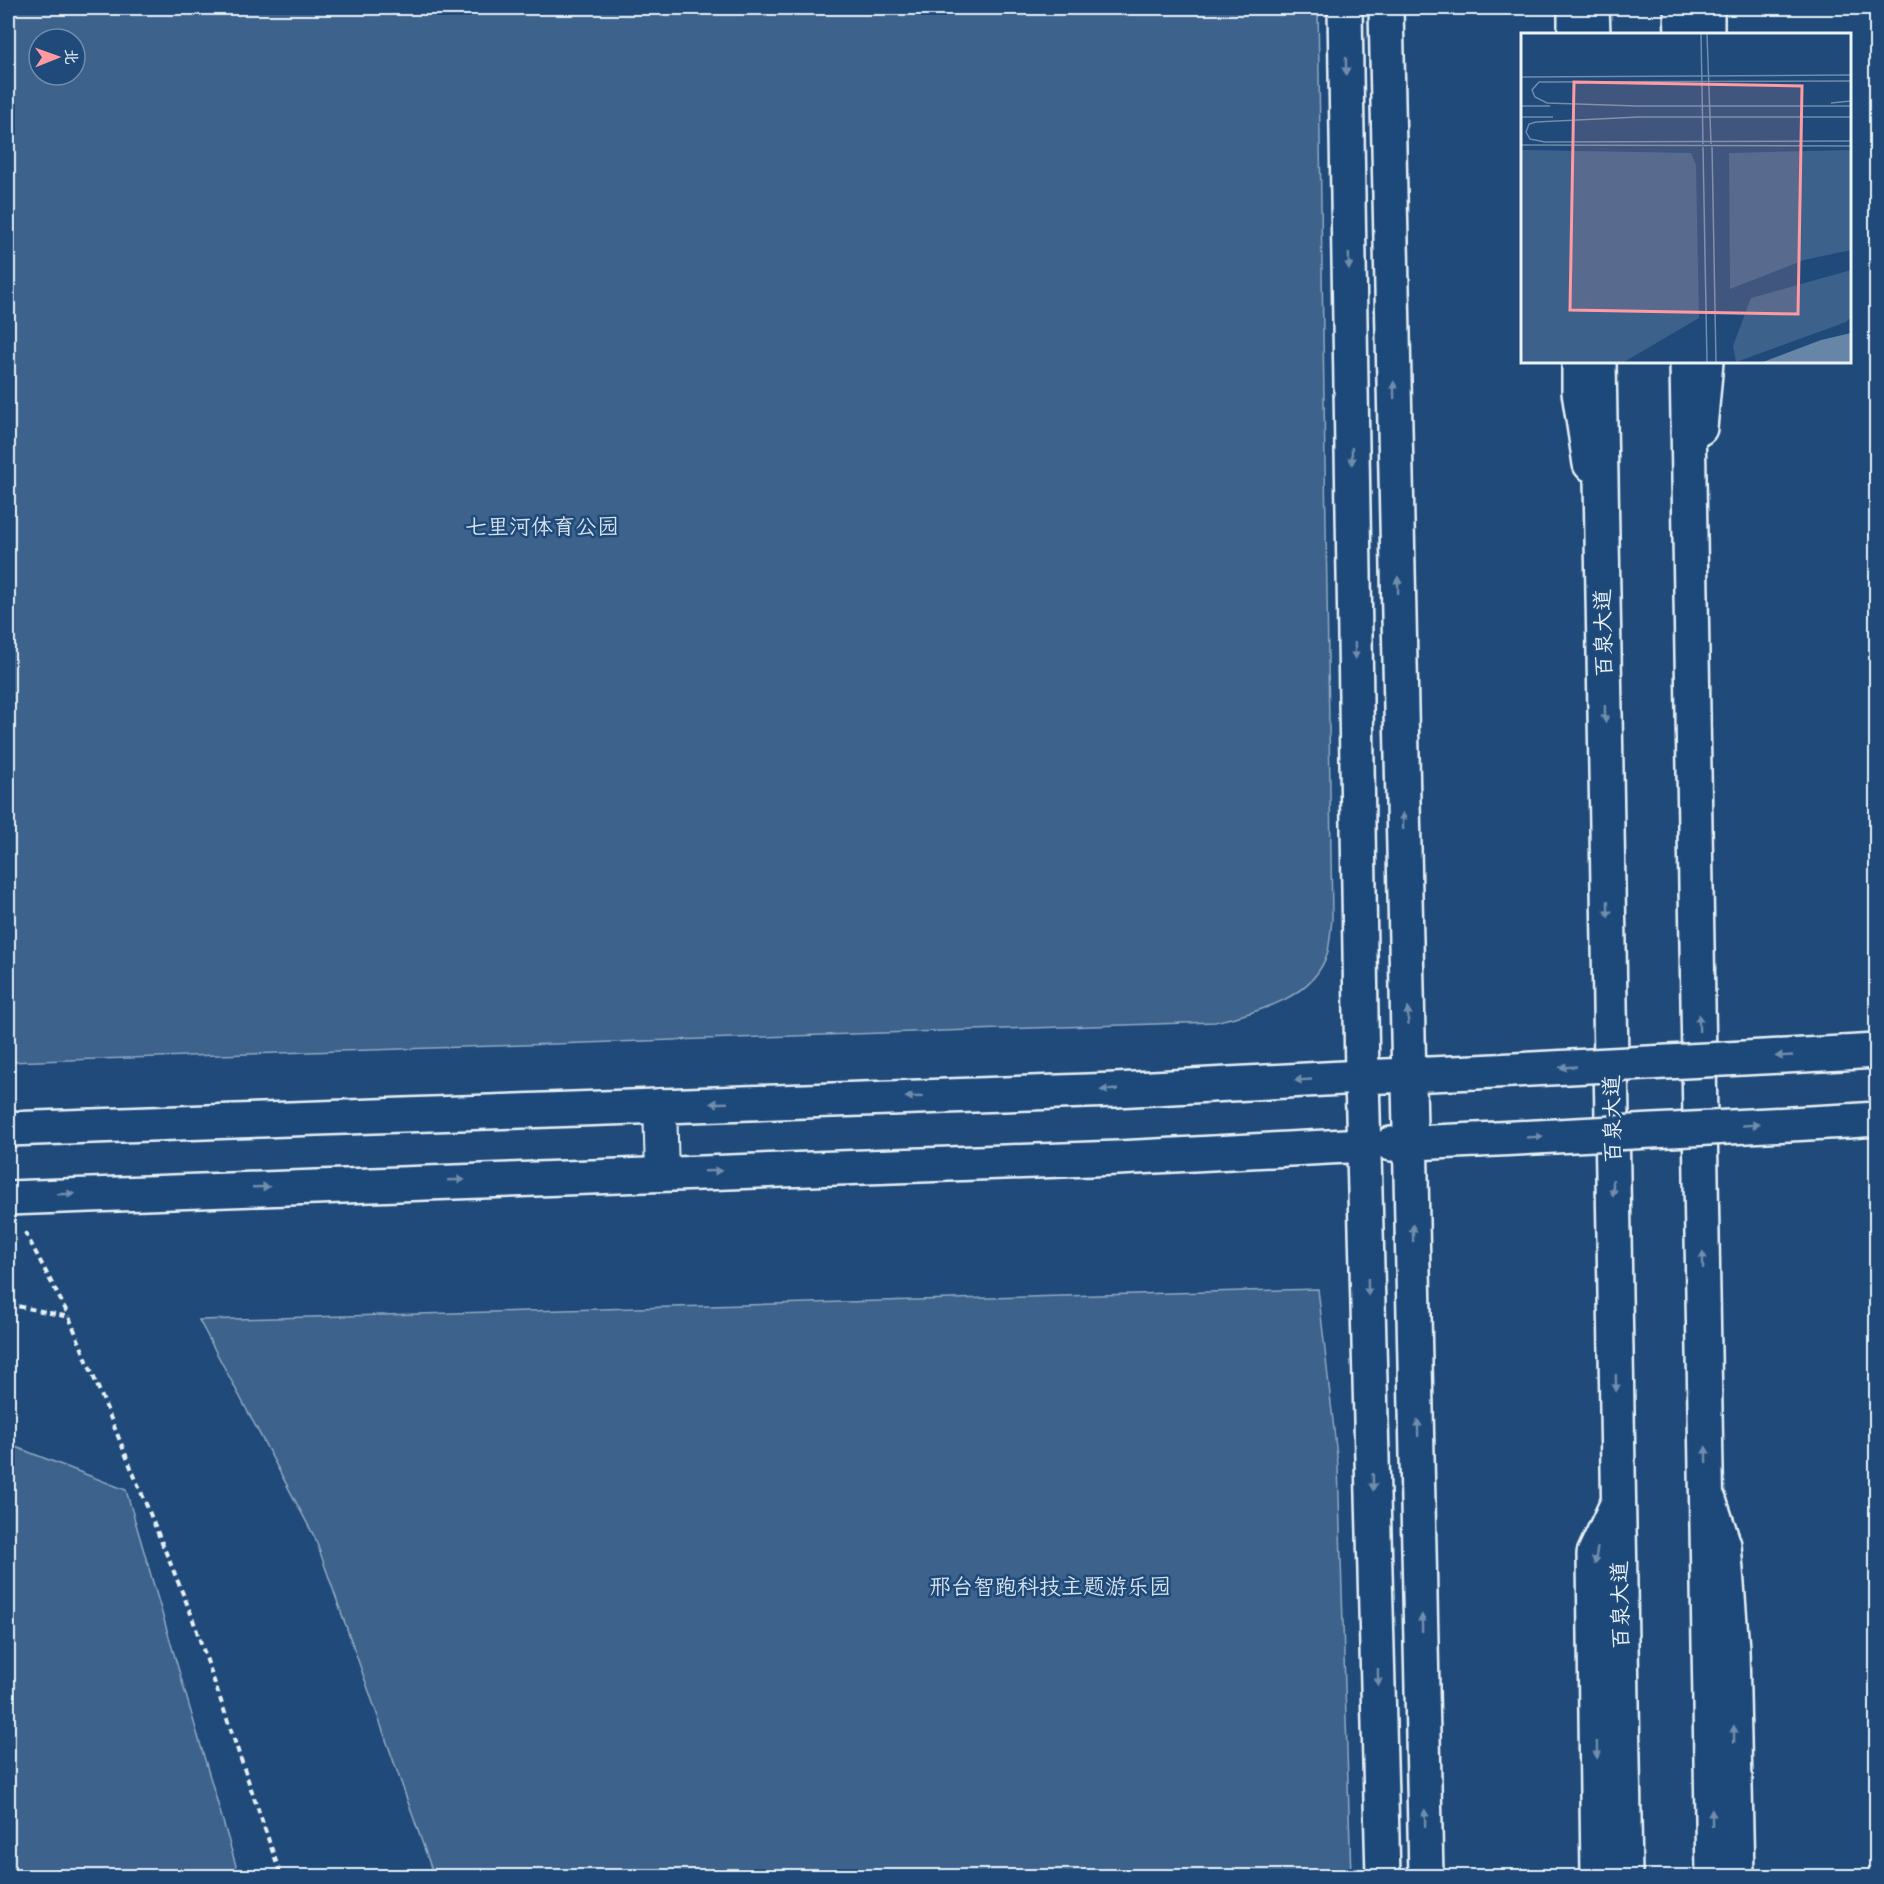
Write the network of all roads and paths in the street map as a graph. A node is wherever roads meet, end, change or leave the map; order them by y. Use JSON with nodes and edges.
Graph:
{"nodes":[{"id":1,"x":1345,"y":8,"type":"edge"},
{"id":2,"x":1386,"y":8,"type":"edge"},
{"id":3,"x":1575,"y":8,"type":"edge"},
{"id":4,"x":1593,"y":8,"type":"edge"},
{"id":5,"x":1681,"y":8,"type":"edge"},
{"id":6,"x":1707,"y":8,"type":"edge"},
{"id":7,"x":1575,"y":33,"type":"edge"},
{"id":8,"x":1593,"y":33,"type":"edge"},
{"id":9,"x":1682,"y":33,"type":"edge"},
{"id":10,"x":1707,"y":33,"type":"edge"},
{"id":11,"x":1579,"y":363,"type":"edge"},
{"id":12,"x":1599,"y":363,"type":"edge"},
{"id":13,"x":1687,"y":363,"type":"edge"},
{"id":14,"x":1706,"y":363,"type":"edge"},
{"id":15,"x":1690,"y":525,"type":"junction"},
{"id":16,"x":1602,"y":540,"type":"junction"},
{"id":17,"x":1876,"y":1051,"type":"edge"},
{"id":18,"x":1409,"y":1075,"type":"junction"},
{"id":19,"x":1362,"y":1077,"type":"junction"},
{"id":20,"x":660,"y":1105,"type":"junction"},
{"id":21,"x":1862,"y":1120,"type":"edge"},
{"id":22,"x":8,"y":1129,"type":"edge"},
{"id":23,"x":1411,"y":1143,"type":"junction"},
{"id":24,"x":1365,"y":1145,"type":"junction"},
{"id":25,"x":662,"y":1173,"type":"junction"},
{"id":26,"x":8,"y":1198,"type":"edge"},
{"id":27,"x":8,"y":1304,"type":"edge"},
{"id":28,"x":69,"y":1317,"type":"junction"},
{"id":29,"x":1707,"y":1495,"type":"junction"},
{"id":30,"x":1618,"y":1502,"type":"junction"},
{"id":31,"x":281,"y":1876,"type":"edge"},
{"id":32,"x":1383,"y":1876,"type":"edge"},
{"id":33,"x":1426,"y":1876,"type":"edge"},
{"id":34,"x":1598,"y":1876,"type":"edge"},
{"id":35,"x":1625,"y":1876,"type":"edge"},
{"id":36,"x":1713,"y":1876,"type":"edge"},
{"id":37,"x":1737,"y":1876,"type":"edge"}],
"edges":[{"from":1,"to":19,"type":"main road","one_way":true},
{"from":18,"to":2,"type":"main road","one_way":true},
{"from":3,"to":7,"type":"main road"},
{"from":4,"to":8,"type":"main road"},
{"from":5,"to":9,"type":"main road"},
{"from":6,"to":10,"type":"main road"},
{"from":11,"to":16,"type":"main road"},
{"from":12,"to":16,"type":"main road","name":"百泉大道"},
{"from":13,"to":15,"type":"main road"},
{"from":14,"to":15,"type":"main road"},
{"from":29,"to":15,"type":"main road","one_way":true},
{"from":16,"to":30,"type":"main road","name":"百泉大道","one_way":true},
{"from":17,"to":18,"type":"main road","one_way":true,"bridge":true},
{"from":18,"to":19,"type":"main road"},
{"from":18,"to":23,"type":"main road"},
{"from":19,"to":20,"type":"main road","one_way":true},
{"from":19,"to":24,"type":"main road"},
{"from":20,"to":22,"type":"main road"},
{"from":20,"to":25,"type":"street"},
{"from":23,"to":21,"type":"main road","one_way":true,"bridge":true},
{"from":23,"to":24,"type":"main road"},
{"from":33,"to":23,"type":"main road","one_way":true},
{"from":25,"to":24,"type":"main road","one_way":true},
{"from":24,"to":32,"type":"main road","one_way":true},
{"from":26,"to":25,"type":"main road","one_way":true},
{"from":26,"to":28,"type":"path"},
{"from":27,"to":28,"type":"path"},
{"from":28,"to":31,"type":"path"},
{"from":36,"to":29,"type":"main road","one_way":true},
{"from":37,"to":29,"type":"main road","one_way":true},
{"from":30,"to":34,"type":"main road","one_way":true},
{"from":30,"to":35,"type":"main road","name":"百泉大道"}]}
